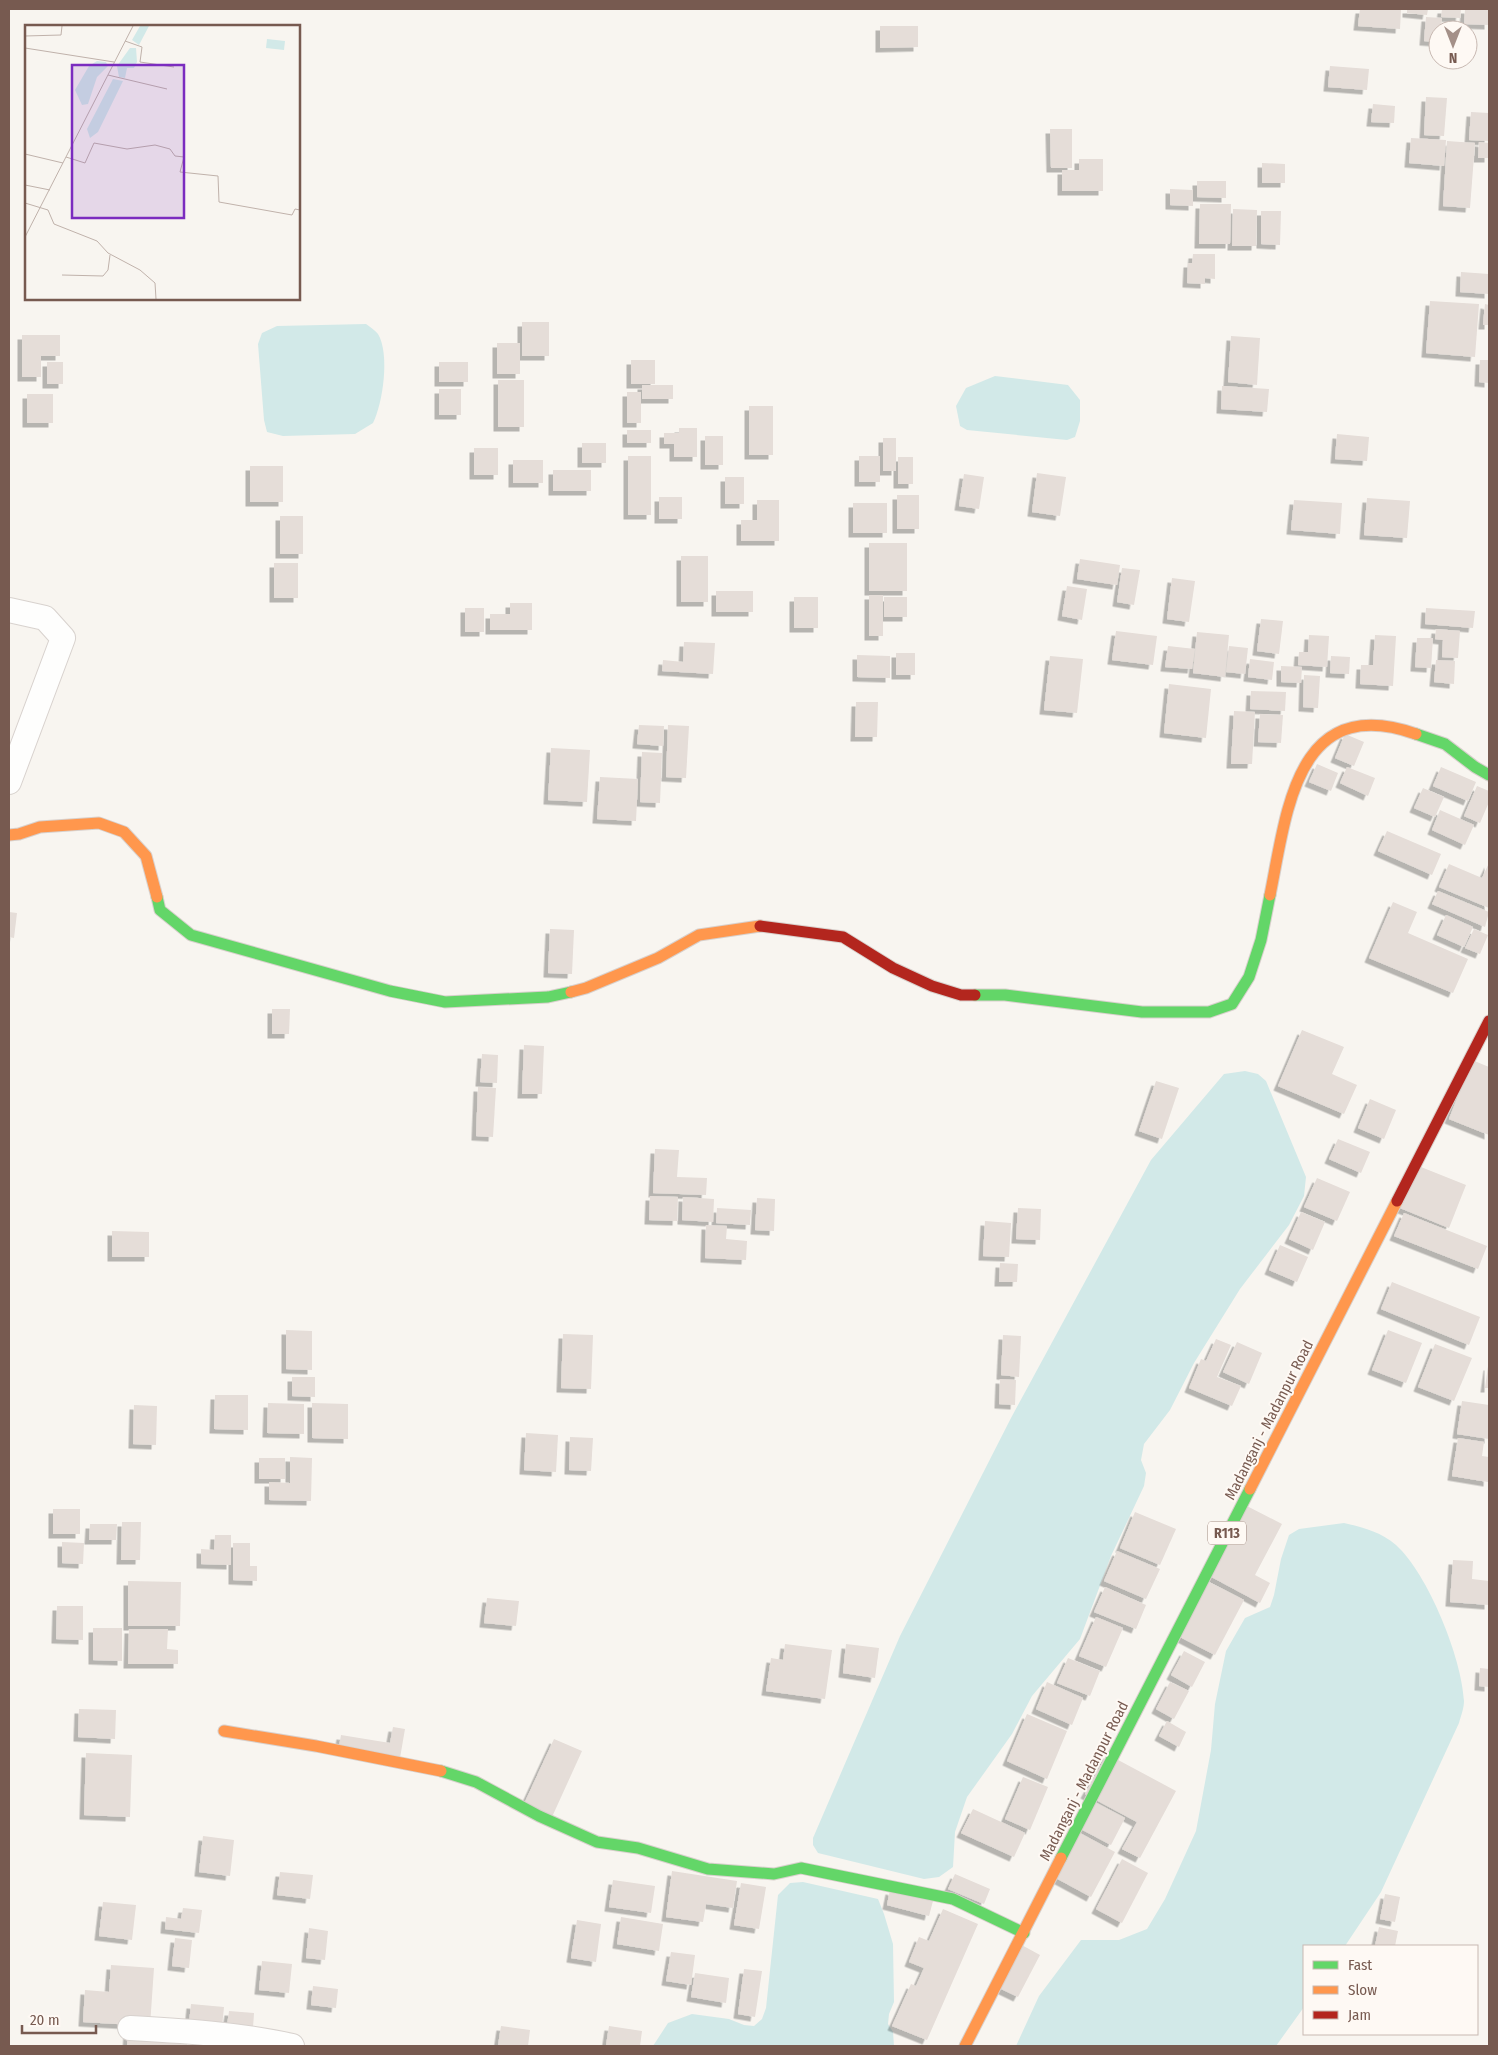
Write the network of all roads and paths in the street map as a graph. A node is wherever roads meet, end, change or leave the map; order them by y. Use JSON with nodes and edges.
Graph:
{"nodes":[{"id":1,"x":9,"y":610,"type":"edge"},
{"id":2,"x":1489,"y":775,"type":"edge"},
{"id":3,"x":9,"y":782,"type":"edge"},
{"id":4,"x":9,"y":835,"type":"edge"},
{"id":5,"x":1489,"y":1021,"type":"edge"},
{"id":6,"x":224,"y":1731,"type":"dead end"},
{"id":7,"x":1024,"y":1933,"type":"junction"},
{"id":8,"x":130,"y":2028,"type":"dead end"},
{"id":9,"x":292,"y":2046,"type":"edge"},
{"id":10,"x":965,"y":2046,"type":"edge"}],
"edges":[{"from":1,"to":3,"type":"street"},
{"from":2,"to":4,"type":"street"},
{"from":5,"to":7,"type":"street","name":"Madanganj - Madanpur Road","number":"R113"},
{"from":6,"to":7,"type":"street"},
{"from":7,"to":10,"type":"street","name":"Madanganj - Madanpur Road","number":"R113"},
{"from":8,"to":9,"type":"street"}]}
